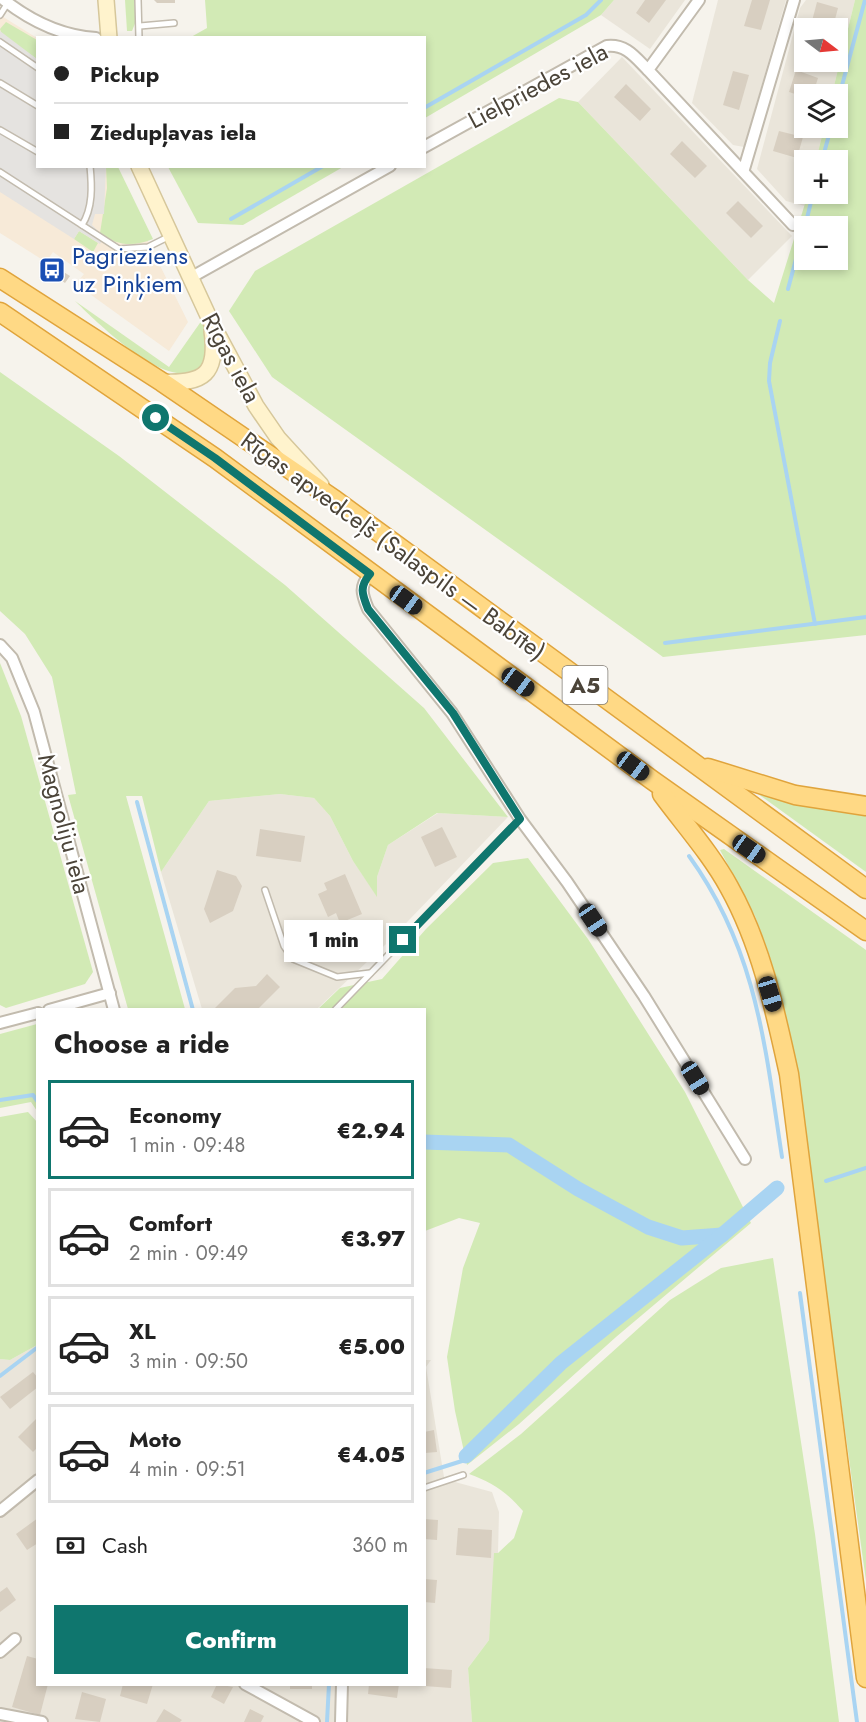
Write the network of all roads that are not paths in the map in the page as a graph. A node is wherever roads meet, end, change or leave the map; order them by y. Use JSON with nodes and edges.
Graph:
{"nodes":[{"id":1,"x":106,"y":0,"type":"edge"},
{"id":2,"x":138,"y":0,"type":"edge"},
{"id":3,"x":699,"y":0,"type":"edge"},
{"id":4,"x":794,"y":0,"type":"edge"},
{"id":5,"x":7,"y":1,"type":"edge"},
{"id":6,"x":0,"y":15,"type":"edge"},
{"id":7,"x":174,"y":23,"type":"dead end"},
{"id":8,"x":140,"y":26,"type":"junction"},
{"id":9,"x":79,"y":36,"type":"edge"},
{"id":10,"x":109,"y":36,"type":"edge"},
{"id":11,"x":140,"y":36,"type":"edge"},
{"id":12,"x":0,"y":42,"type":"edge"},
{"id":13,"x":36,"y":67,"type":"edge"},
{"id":14,"x":648,"y":70,"type":"junction"},
{"id":15,"x":0,"y":83,"type":"edge"},
{"id":16,"x":36,"y":105,"type":"edge"},
{"id":17,"x":0,"y":130,"type":"edge"},
{"id":18,"x":426,"y":146,"type":"edge"},
{"id":19,"x":36,"y":151,"type":"edge"},
{"id":20,"x":90,"y":168,"type":"edge"},
{"id":21,"x":140,"y":168,"type":"edge"},
{"id":22,"x":386,"y":168,"type":"edge"},
{"id":23,"x":744,"y":169,"type":"junction"},
{"id":24,"x":0,"y":172,"type":"edge"},
{"id":25,"x":82,"y":225,"type":"junction"},
{"id":26,"x":794,"y":225,"type":"dead end"},
{"id":27,"x":170,"y":236,"type":"junction"},
{"id":28,"x":0,"y":278,"type":"edge"},
{"id":29,"x":190,"y":278,"type":"junction"},
{"id":30,"x":0,"y":312,"type":"edge"},
{"id":31,"x":211,"y":322,"type":"junction"},
{"id":32,"x":162,"y":382,"type":"junction"},
{"id":33,"x":335,"y":500,"type":"junction"},
{"id":34,"x":370,"y":574,"type":"junction"},
{"id":35,"x":0,"y":645,"type":"edge"},
{"id":36,"x":692,"y":764,"type":"junction"},
{"id":37,"x":652,"y":780,"type":"junction"},
{"id":38,"x":866,"y":806,"type":"edge"},
{"id":39,"x":520,"y":819,"type":"junction"},
{"id":40,"x":866,"y":889,"type":"edge"},
{"id":41,"x":265,"y":890,"type":"dead end"},
{"id":42,"x":866,"y":931,"type":"edge"},
{"id":43,"x":370,"y":973,"type":"junction"},
{"id":44,"x":110,"y":993,"type":"junction"},
{"id":45,"x":56,"y":1008,"type":"edge"},
{"id":46,"x":114,"y":1008,"type":"edge"},
{"id":47,"x":337,"y":1008,"type":"edge"},
{"id":48,"x":36,"y":1014,"type":"edge"},
{"id":49,"x":0,"y":1023,"type":"edge"},
{"id":50,"x":745,"y":1159,"type":"dead end"},
{"id":51,"x":463,"y":1475,"type":"dead end"},
{"id":52,"x":36,"y":1482,"type":"edge"},
{"id":53,"x":426,"y":1487,"type":"edge"},
{"id":54,"x":0,"y":1511,"type":"edge"},
{"id":55,"x":15,"y":1639,"type":"dead end"},
{"id":56,"x":0,"y":1653,"type":"edge"},
{"id":57,"x":866,"y":1678,"type":"edge"},
{"id":58,"x":249,"y":1686,"type":"edge"},
{"id":59,"x":342,"y":1686,"type":"edge"},
{"id":60,"x":0,"y":1714,"type":"edge"},
{"id":61,"x":42,"y":1722,"type":"edge"},
{"id":62,"x":314,"y":1722,"type":"edge"},
{"id":63,"x":341,"y":1722,"type":"edge"}],
"edges":[{"from":1,"to":10,"type":"main road"},
{"from":2,"to":8,"type":"lane"},
{"from":3,"to":14,"type":"street"},
{"from":4,"to":23,"type":"street"},
{"from":5,"to":6,"type":"lane"},
{"from":5,"to":9,"type":"street"},
{"from":7,"to":8,"type":"lane"},
{"from":8,"to":11,"type":"lane"},
{"from":12,"to":13,"type":"lane"},
{"from":14,"to":18,"type":"street","name":"Lielpriedes iela"},
{"from":14,"to":23,"type":"street","name":"Lielpriedes iela"},
{"from":15,"to":16,"type":"lane"},
{"from":17,"to":19,"type":"lane"},
{"from":20,"to":25,"type":"lane"},
{"from":21,"to":27,"type":"main road","name":"Rīgas iela"},
{"from":22,"to":29,"type":"street"},
{"from":23,"to":26,"type":"street","name":"Lielpriedes iela"},
{"from":24,"to":25,"type":"lane"},
{"from":25,"to":27,"type":"lane"},
{"from":27,"to":29,"type":"main road","name":"Rīgas iela"},
{"from":28,"to":32,"type":"highway","name":"Rīgas apvedceļš (Salaspils — Babīte)","number":"A5"},
{"from":29,"to":31,"type":"main road","name":"Rīgas iela"},
{"from":30,"to":34,"type":"highway","name":"Rīgas apvedceļš (Salaspils — Babīte)","number":"A5"},
{"from":31,"to":32,"type":"main road"},
{"from":31,"to":33,"type":"main road","name":"Rīgas iela"},
{"from":32,"to":33,"type":"highway","name":"Rīgas apvedceļš (Salaspils — Babīte)","number":"A5"},
{"from":33,"to":36,"type":"highway","name":"Rīgas apvedceļš (Salaspils — Babīte)","number":"A5"},
{"from":34,"to":37,"type":"highway","name":"Rīgas apvedceļš (Salaspils — Babīte)","number":"A5"},
{"from":34,"to":39,"type":"street"},
{"from":35,"to":44,"type":"street","name":"Magnoliju iela"},
{"from":36,"to":38,"type":"highway"},
{"from":36,"to":40,"type":"highway","name":"Rīgas apvedceļš (Salaspils — Babīte)","number":"A5"},
{"from":37,"to":42,"type":"highway","name":"Rīgas apvedceļš (Salaspils — Babīte)","number":"A5"},
{"from":37,"to":57,"type":"highway"},
{"from":39,"to":43,"type":"lane"},
{"from":39,"to":50,"type":"street"},
{"from":41,"to":43,"type":"lane"},
{"from":43,"to":47,"type":"lane"},
{"from":44,"to":45,"type":"street"},
{"from":44,"to":46,"type":"street","name":"Magnoliju iela"},
{"from":48,"to":49,"type":"street"},
{"from":51,"to":53,"type":"lane"},
{"from":52,"to":54,"type":"street"},
{"from":55,"to":56,"type":"street"},
{"from":58,"to":62,"type":"street"},
{"from":59,"to":63,"type":"street"},
{"from":60,"to":61,"type":"street"}]}
